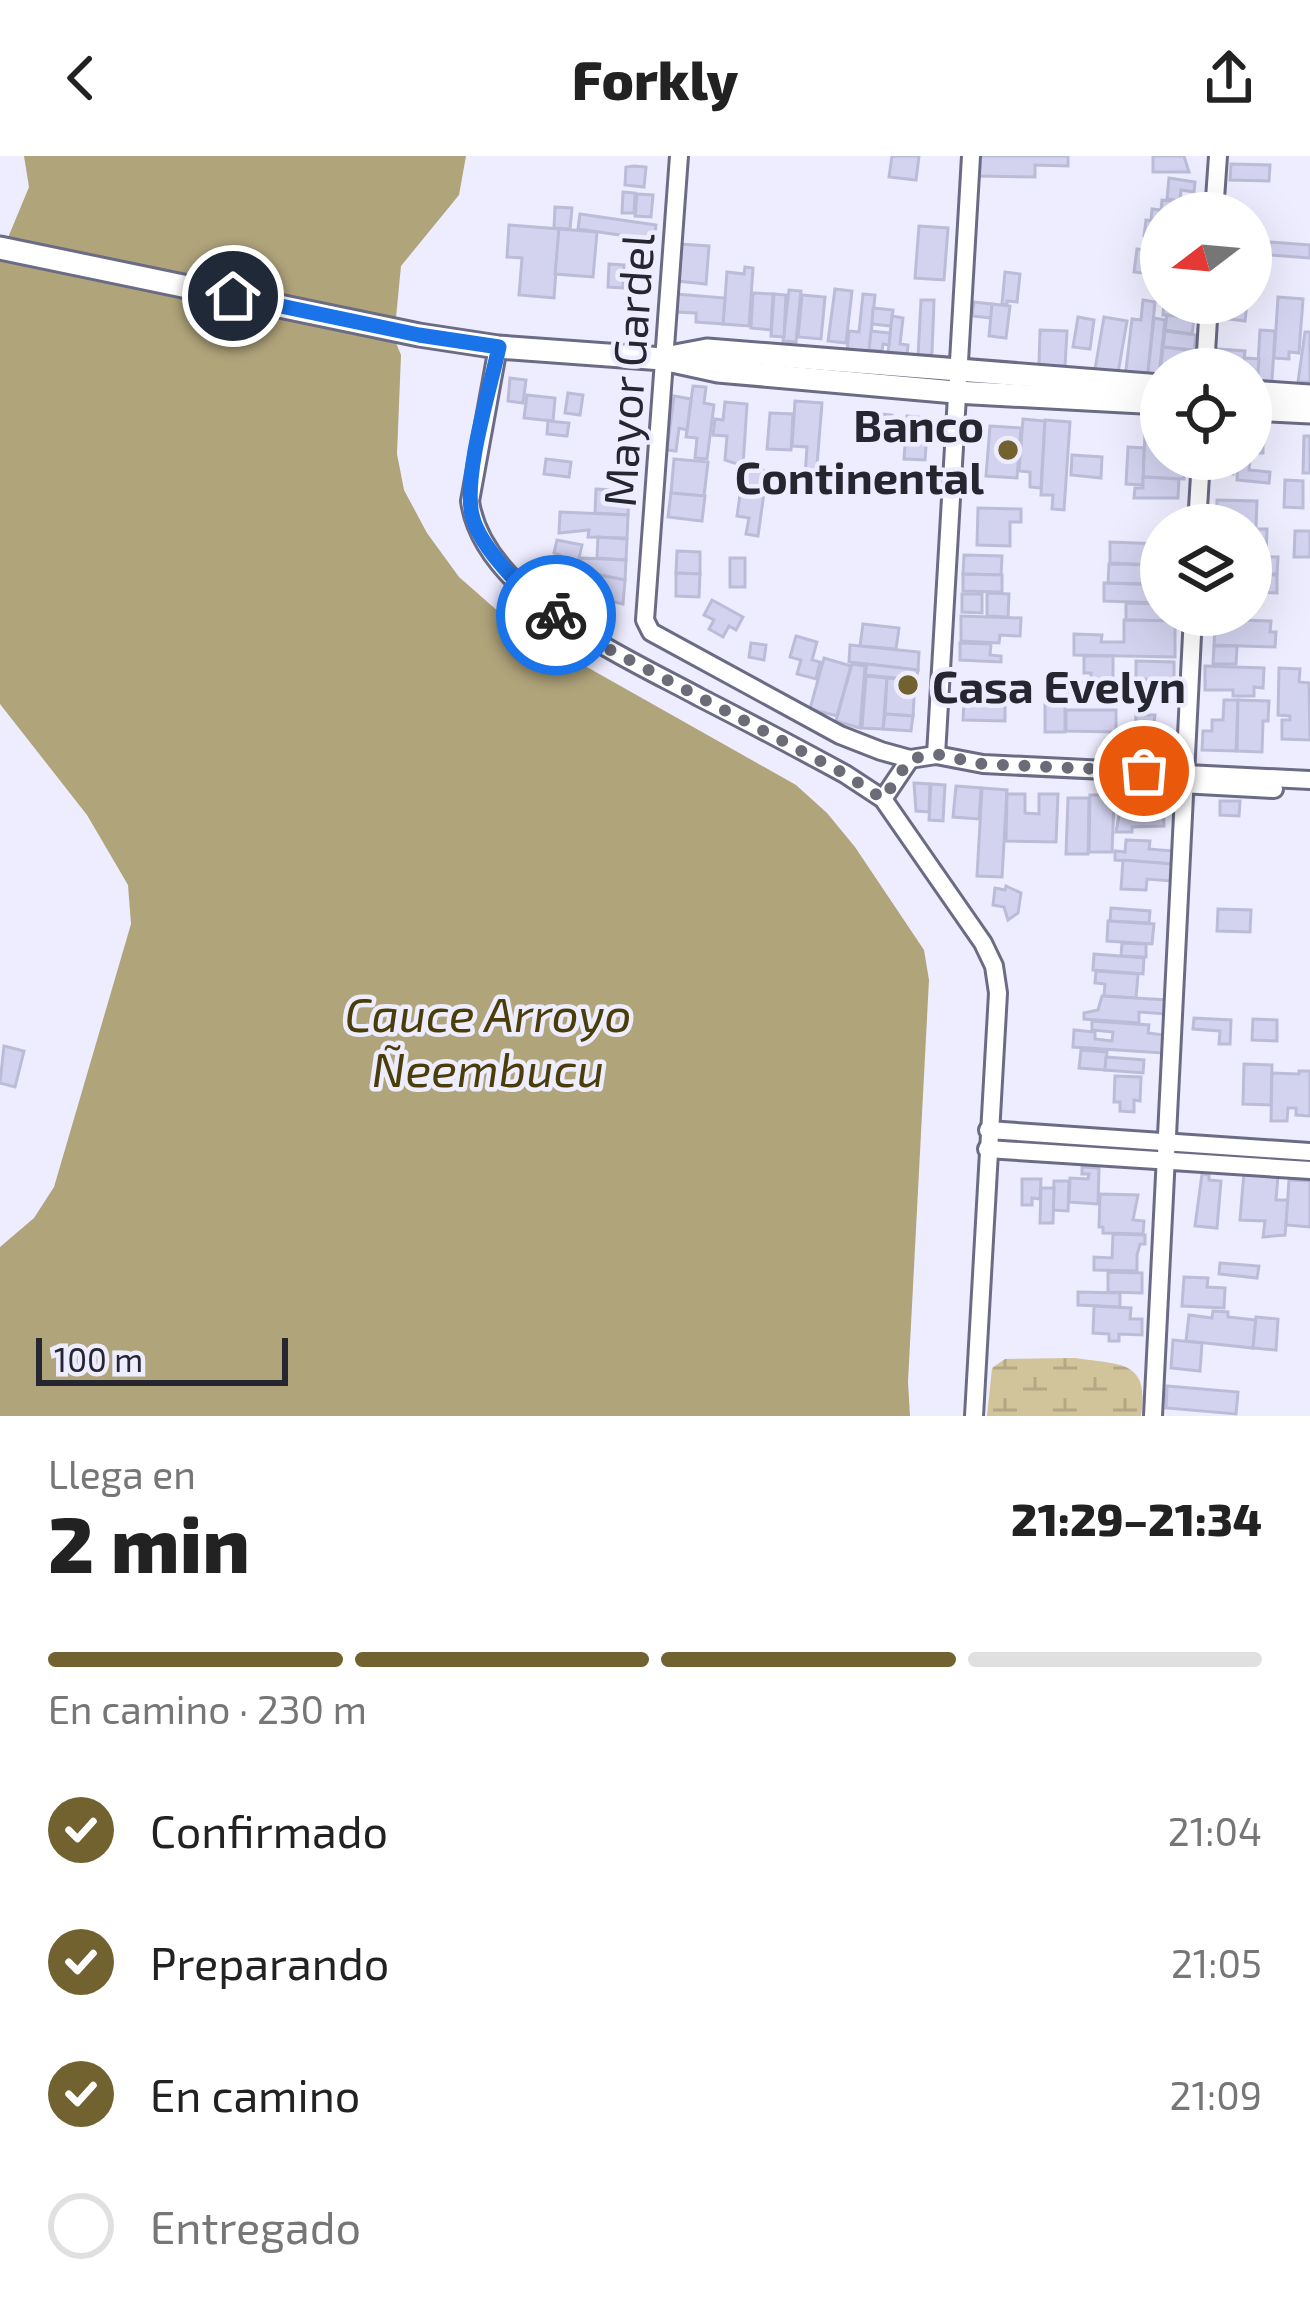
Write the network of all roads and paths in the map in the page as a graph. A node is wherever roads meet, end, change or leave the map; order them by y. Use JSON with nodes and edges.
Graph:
{"nodes":[{"id":1,"x":679,"y":156,"type":"edge"},
{"id":2,"x":971,"y":156,"type":"edge"},
{"id":3,"x":1218,"y":156,"type":"edge"},
{"id":4,"x":1215,"y":192,"type":"edge"},
{"id":5,"x":0,"y":248,"type":"edge"},
{"id":6,"x":499,"y":347,"type":"junction"},
{"id":7,"x":663,"y":359,"type":"junction"},
{"id":8,"x":956,"y":381,"type":"junction"},
{"id":9,"x":1140,"y":385,"type":"edge"},
{"id":10,"x":1272,"y":393,"type":"edge"},
{"id":11,"x":1310,"y":396,"type":"edge"},
{"id":12,"x":1140,"y":401,"type":"edge"},
{"id":13,"x":1272,"y":410,"type":"edge"},
{"id":14,"x":1310,"y":412,"type":"edge"},
{"id":15,"x":1191,"y":636,"type":"edge"},
{"id":16,"x":936,"y":754,"type":"junction"},
{"id":17,"x":910,"y":759,"type":"junction"},
{"id":18,"x":1184,"y":779,"type":"junction"},
{"id":19,"x":1310,"y":780,"type":"edge"},
{"id":20,"x":1310,"y":791,"type":"edge"},
{"id":21,"x":883,"y":799,"type":"junction"},
{"id":22,"x":988,"y":1140,"type":"junction"},
{"id":23,"x":1166,"y":1151,"type":"junction"},
{"id":24,"x":1310,"y":1152,"type":"edge"},
{"id":25,"x":1310,"y":1170,"type":"edge"},
{"id":26,"x":974,"y":1416,"type":"edge"},
{"id":27,"x":1154,"y":1416,"type":"edge"}],
"edges":[{"from":1,"to":7,"type":"street","name":"Mayor Gardel"},
{"from":2,"to":8,"type":"street"},
{"from":3,"to":4,"type":"street"},
{"from":5,"to":6,"type":"main road"},
{"from":6,"to":7,"type":"main road"},
{"from":6,"to":21,"type":"street"},
{"from":7,"to":8,"type":"main road"},
{"from":7,"to":17,"type":"street","name":"Mayor Gardel"},
{"from":8,"to":9,"type":"main road"},
{"from":8,"to":12,"type":"main road"},
{"from":8,"to":16,"type":"street"},
{"from":10,"to":11,"type":"main road"},
{"from":13,"to":14,"type":"main road"},
{"from":15,"to":18,"type":"street"},
{"from":16,"to":17,"type":"street","name":"Mayor Gardel"},
{"from":16,"to":18,"type":"street"},
{"from":17,"to":21,"type":"street"},
{"from":18,"to":19,"type":"street"},
{"from":18,"to":20,"type":"street"},
{"from":18,"to":23,"type":"street"},
{"from":21,"to":22,"type":"street"},
{"from":22,"to":23,"type":"street"},
{"from":22,"to":26,"type":"street"},
{"from":23,"to":24,"type":"street"},
{"from":23,"to":25,"type":"street"},
{"from":23,"to":27,"type":"street"}]}
